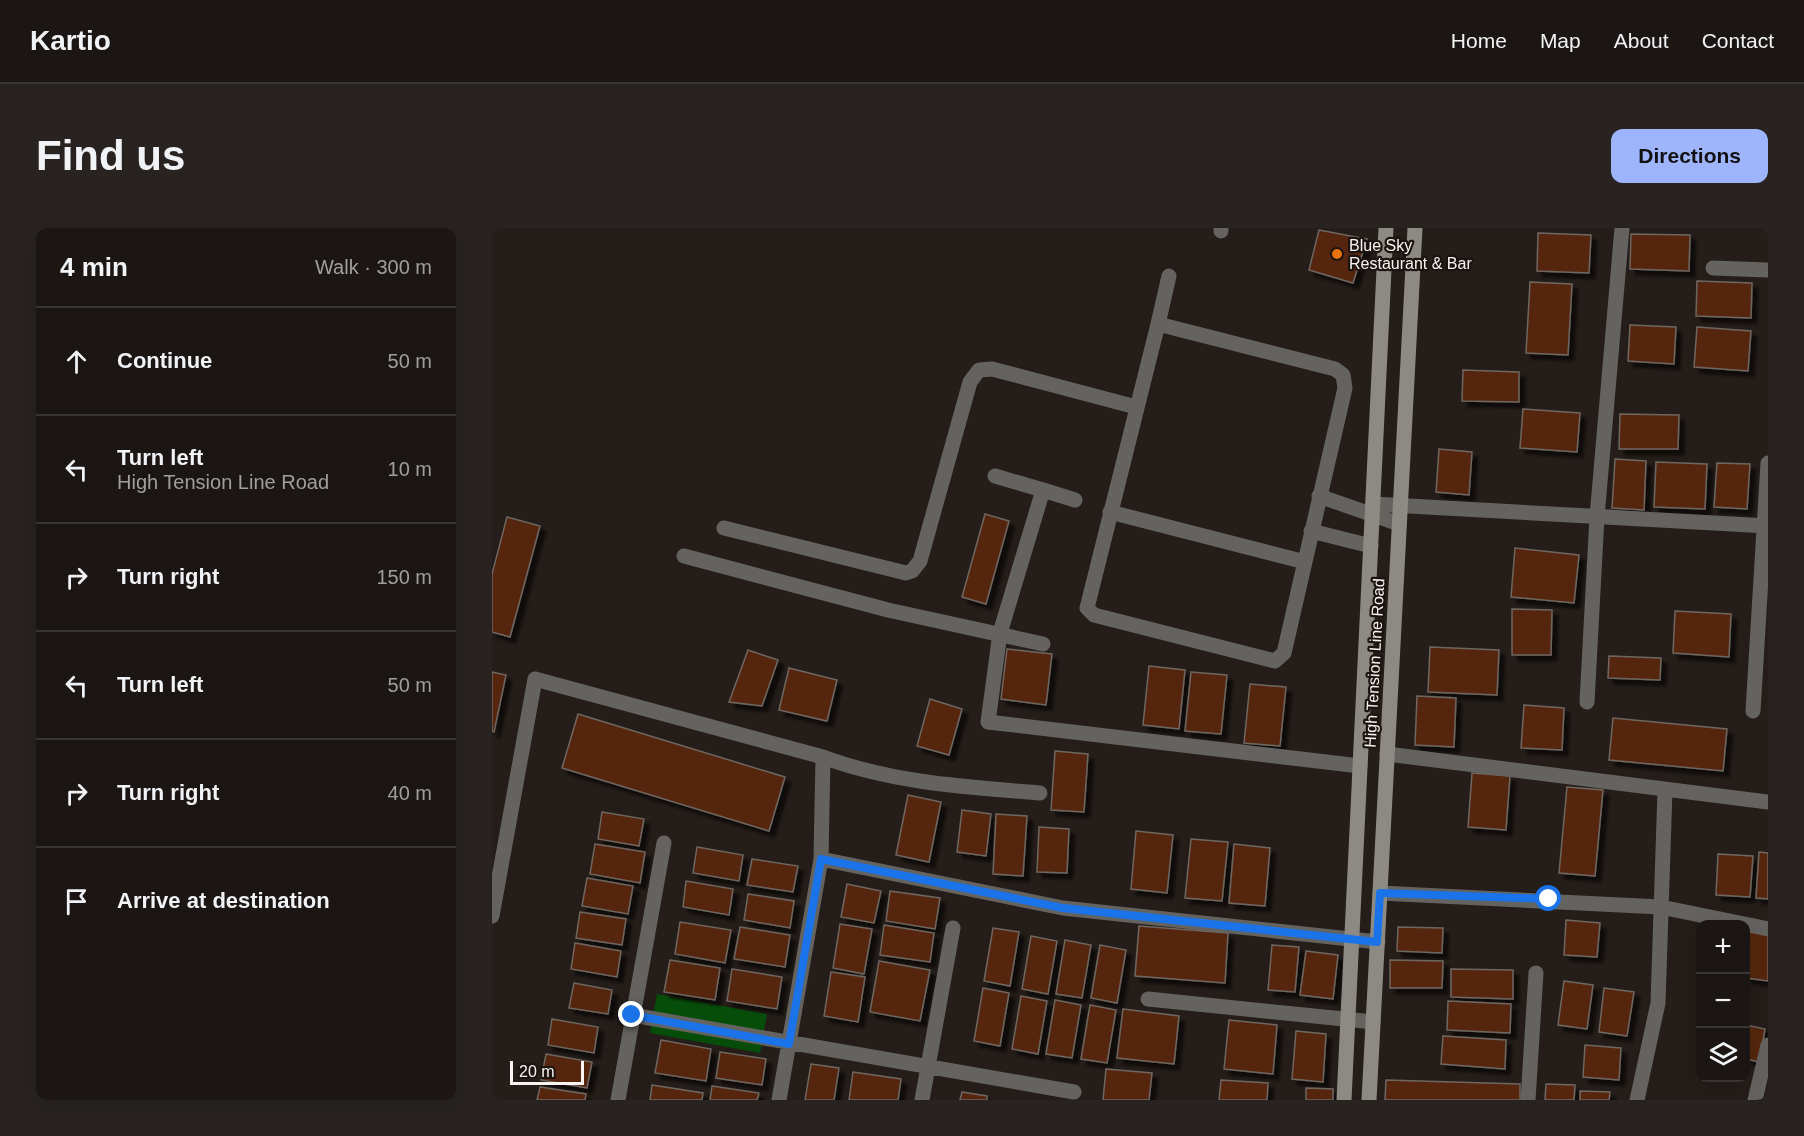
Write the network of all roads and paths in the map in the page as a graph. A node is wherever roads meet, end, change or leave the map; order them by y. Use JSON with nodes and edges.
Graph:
{"nodes":[{"id":1,"x":1386,"y":228,"type":"edge"},
{"id":2,"x":1415,"y":228,"type":"edge"},
{"id":3,"x":1622,"y":228,"type":"edge"},
{"id":4,"x":1713,"y":268,"type":"dead end"},
{"id":5,"x":1768,"y":270,"type":"edge"},
{"id":6,"x":1169,"y":276,"type":"dead end"},
{"id":7,"x":1158,"y":324,"type":"junction"},
{"id":8,"x":1136,"y":407,"type":"junction"},
{"id":9,"x":1768,"y":463,"type":"edge"},
{"id":10,"x":995,"y":476,"type":"dead end"},
{"id":11,"x":1043,"y":490,"type":"junction"},
{"id":12,"x":1319,"y":496,"type":"junction"},
{"id":13,"x":1076,"y":500,"type":"dead end"},
{"id":14,"x":1400,"y":505,"type":"junction"},
{"id":15,"x":1372,"y":509,"type":"junction"},
{"id":16,"x":1110,"y":512,"type":"junction"},
{"id":17,"x":1597,"y":517,"type":"junction"},
{"id":18,"x":1399,"y":524,"type":"junction"},
{"id":19,"x":1765,"y":526,"type":"edge"},
{"id":20,"x":724,"y":528,"type":"dead end"},
{"id":21,"x":1311,"y":531,"type":"junction"},
{"id":22,"x":1371,"y":546,"type":"junction"},
{"id":23,"x":684,"y":556,"type":"dead end"},
{"id":24,"x":1305,"y":562,"type":"junction"},
{"id":25,"x":1000,"y":633,"type":"junction"},
{"id":26,"x":1043,"y":644,"type":"dead end"},
{"id":27,"x":1587,"y":702,"type":"dead end"},
{"id":28,"x":1753,"y":711,"type":"dead end"},
{"id":29,"x":1387,"y":754,"type":"junction"},
{"id":30,"x":823,"y":756,"type":"junction"},
{"id":31,"x":1360,"y":766,"type":"junction"},
{"id":32,"x":1665,"y":790,"type":"junction"},
{"id":33,"x":1040,"y":793,"type":"dead end"},
{"id":34,"x":1768,"y":802,"type":"edge"},
{"id":35,"x":664,"y":843,"type":"dead end"},
{"id":36,"x":821,"y":859,"type":"junction"},
{"id":37,"x":1380,"y":893,"type":"junction"},
{"id":38,"x":1661,"y":907,"type":"junction"},
{"id":39,"x":492,"y":916,"type":"edge"},
{"id":40,"x":953,"y":928,"type":"dead end"},
{"id":41,"x":1768,"y":929,"type":"edge"},
{"id":42,"x":1352,"y":940,"type":"junction"},
{"id":43,"x":1377,"y":942,"type":"junction"},
{"id":44,"x":1536,"y":973,"type":"dead end"},
{"id":45,"x":1148,"y":999,"type":"dead end"},
{"id":46,"x":632,"y":1015,"type":"junction"},
{"id":47,"x":1348,"y":1020,"type":"junction"},
{"id":48,"x":1373,"y":1022,"type":"junction"},
{"id":49,"x":789,"y":1044,"type":"junction"},
{"id":50,"x":1768,"y":1045,"type":"edge"},
{"id":51,"x":928,"y":1065,"type":"junction"},
{"id":52,"x":1074,"y":1092,"type":"dead end"},
{"id":53,"x":618,"y":1100,"type":"edge"},
{"id":54,"x":779,"y":1100,"type":"edge"},
{"id":55,"x":922,"y":1100,"type":"edge"},
{"id":56,"x":1344,"y":1100,"type":"edge"},
{"id":57,"x":1369,"y":1100,"type":"edge"},
{"id":58,"x":1528,"y":1100,"type":"edge"},
{"id":59,"x":1637,"y":1100,"type":"edge"},
{"id":60,"x":1755,"y":1100,"type":"edge"}],
"edges":[{"from":1,"to":15,"type":"main road"},
{"from":2,"to":14,"type":"main road","name":"High Tension Line Road"},
{"from":3,"to":17,"type":"street"},
{"from":4,"to":5,"type":"street"},
{"from":6,"to":7,"type":"street"},
{"from":7,"to":8,"type":"street"},
{"from":7,"to":12,"type":"street"},
{"from":8,"to":16,"type":"street"},
{"from":8,"to":20,"type":"street"},
{"from":9,"to":19,"type":"street"},
{"from":10,"to":11,"type":"street"},
{"from":11,"to":13,"type":"street"},
{"from":11,"to":25,"type":"street"},
{"from":12,"to":15,"type":"street"},
{"from":12,"to":21,"type":"street"},
{"from":14,"to":15,"type":"street"},
{"from":14,"to":17,"type":"street"},
{"from":14,"to":18,"type":"main road","name":"High Tension Line Road"},
{"from":15,"to":18,"type":"street"},
{"from":15,"to":22,"type":"main road"},
{"from":16,"to":24,"type":"street"},
{"from":16,"to":24,"type":"street"},
{"from":17,"to":19,"type":"street"},
{"from":17,"to":27,"type":"street"},
{"from":18,"to":29,"type":"main road","name":"High Tension Line Road"},
{"from":19,"to":28,"type":"street"},
{"from":21,"to":22,"type":"street"},
{"from":21,"to":24,"type":"street"},
{"from":22,"to":31,"type":"main road"},
{"from":23,"to":25,"type":"street"},
{"from":25,"to":26,"type":"street"},
{"from":25,"to":31,"type":"street"},
{"from":29,"to":32,"type":"street"},
{"from":29,"to":37,"type":"main road","name":"High Tension Line Road"},
{"from":30,"to":33,"type":"street"},
{"from":30,"to":36,"type":"street"},
{"from":30,"to":39,"type":"street"},
{"from":31,"to":42,"type":"main road"},
{"from":32,"to":34,"type":"street"},
{"from":32,"to":38,"type":"street"},
{"from":35,"to":46,"type":"street"},
{"from":36,"to":42,"type":"street"},
{"from":36,"to":49,"type":"street"},
{"from":37,"to":38,"type":"street"},
{"from":37,"to":43,"type":"main road","name":"High Tension Line Road"},
{"from":38,"to":41,"type":"street"},
{"from":38,"to":59,"type":"street"},
{"from":40,"to":51,"type":"street"},
{"from":42,"to":43,"type":"street"},
{"from":42,"to":47,"type":"main road"},
{"from":43,"to":48,"type":"main road","name":"High Tension Line Road"},
{"from":44,"to":58,"type":"street"},
{"from":45,"to":47,"type":"street"},
{"from":46,"to":49,"type":"street"},
{"from":46,"to":53,"type":"street"},
{"from":47,"to":48,"type":"street"},
{"from":47,"to":56,"type":"main road"},
{"from":48,"to":57,"type":"main road","name":"High Tension Line Road"},
{"from":49,"to":51,"type":"street"},
{"from":49,"to":54,"type":"street"},
{"from":50,"to":60,"type":"street"},
{"from":51,"to":52,"type":"street"},
{"from":51,"to":55,"type":"street"}]}
